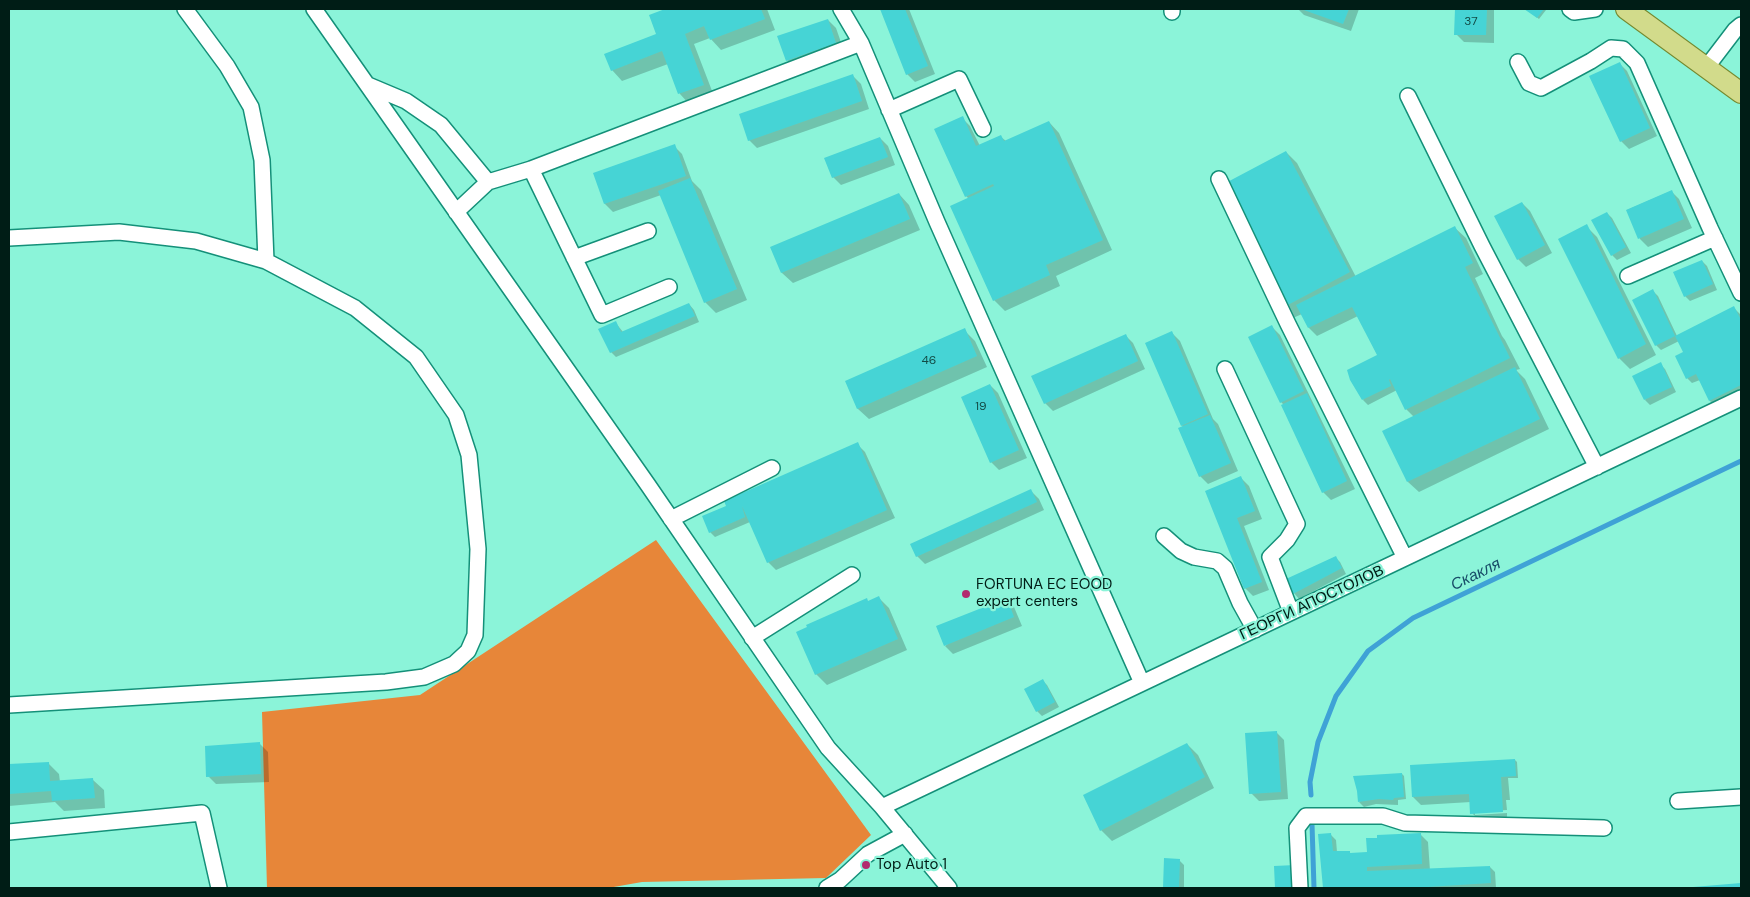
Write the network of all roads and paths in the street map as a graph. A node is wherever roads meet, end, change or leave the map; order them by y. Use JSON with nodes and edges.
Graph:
{"nodes":[{"id":1,"x":185,"y":9,"type":"edge"},
{"id":2,"x":314,"y":9,"type":"edge"},
{"id":3,"x":841,"y":9,"type":"edge"},
{"id":4,"x":1570,"y":9,"type":"edge"},
{"id":5,"x":1595,"y":9,"type":"edge"},
{"id":6,"x":1626,"y":9,"type":"edge"},
{"id":7,"x":1741,"y":25,"type":"edge"},
{"id":8,"x":861,"y":43,"type":"junction"},
{"id":9,"x":1518,"y":62,"type":"dead end"},
{"id":10,"x":1706,"y":68,"type":"junction"},
{"id":11,"x":367,"y":84,"type":"junction"},
{"id":12,"x":1741,"y":93,"type":"edge"},
{"id":13,"x":1408,"y":96,"type":"dead end"},
{"id":14,"x":889,"y":110,"type":"junction"},
{"id":15,"x":983,"y":129,"type":"dead end"},
{"id":16,"x":531,"y":169,"type":"junction"},
{"id":17,"x":1220,"y":179,"type":"dead end"},
{"id":18,"x":488,"y":182,"type":"junction"},
{"id":19,"x":456,"y":212,"type":"junction"},
{"id":20,"x":648,"y":231,"type":"dead end"},
{"id":21,"x":9,"y":238,"type":"edge"},
{"id":22,"x":1715,"y":238,"type":"junction"},
{"id":23,"x":574,"y":258,"type":"junction"},
{"id":24,"x":266,"y":261,"type":"junction"},
{"id":25,"x":1628,"y":276,"type":"dead end"},
{"id":26,"x":669,"y":287,"type":"dead end"},
{"id":27,"x":1741,"y":293,"type":"edge"},
{"id":28,"x":1226,"y":369,"type":"dead end"},
{"id":29,"x":1741,"y":398,"type":"edge"},
{"id":30,"x":1597,"y":467,"type":"junction"},
{"id":31,"x":772,"y":468,"type":"dead end"},
{"id":32,"x":671,"y":519,"type":"junction"},
{"id":33,"x":1164,"y":536,"type":"dead end"},
{"id":34,"x":1405,"y":558,"type":"junction"},
{"id":35,"x":852,"y":574,"type":"dead end"},
{"id":36,"x":1291,"y":612,"type":"junction"},
{"id":37,"x":1254,"y":630,"type":"junction"},
{"id":38,"x":752,"y":638,"type":"junction"},
{"id":39,"x":1142,"y":683,"type":"junction"},
{"id":40,"x":9,"y":705,"type":"edge"},
{"id":41,"x":1741,"y":797,"type":"edge"},
{"id":42,"x":1678,"y":801,"type":"dead end"},
{"id":43,"x":882,"y":807,"type":"junction"},
{"id":44,"x":1604,"y":828,"type":"dead end"},
{"id":45,"x":9,"y":832,"type":"edge"},
{"id":46,"x":905,"y":834,"type":"junction"},
{"id":47,"x":947,"y":884,"type":"edge"},
{"id":48,"x":219,"y":888,"type":"edge"},
{"id":49,"x":827,"y":888,"type":"edge"},
{"id":50,"x":964,"y":888,"type":"edge"},
{"id":51,"x":1300,"y":888,"type":"edge"}],
"edges":[{"from":1,"to":24,"type":"street"},
{"from":2,"to":11,"type":"street"},
{"from":3,"to":8,"type":"street"},
{"from":4,"to":5,"type":"street"},
{"from":6,"to":10,"type":"main road"},
{"from":7,"to":10,"type":"street"},
{"from":8,"to":14,"type":"street"},
{"from":8,"to":16,"type":"street"},
{"from":9,"to":22,"type":"street"},
{"from":10,"to":12,"type":"main road"},
{"from":11,"to":18,"type":"street"},
{"from":11,"to":19,"type":"street"},
{"from":13,"to":30,"type":"street"},
{"from":14,"to":15,"type":"street"},
{"from":14,"to":39,"type":"street"},
{"from":16,"to":18,"type":"street"},
{"from":16,"to":23,"type":"street"},
{"from":17,"to":34,"type":"street"},
{"from":18,"to":19,"type":"street"},
{"from":19,"to":32,"type":"street"},
{"from":20,"to":23,"type":"street"},
{"from":21,"to":24,"type":"street"},
{"from":22,"to":25,"type":"street"},
{"from":22,"to":27,"type":"street"},
{"from":23,"to":26,"type":"street"},
{"from":24,"to":40,"type":"street"},
{"from":28,"to":36,"type":"street"},
{"from":29,"to":30,"type":"street","name":"ГЕОРГИ АПОСТОЛОВ"},
{"from":30,"to":34,"type":"street","name":"ГЕОРГИ АПОСТОЛОВ"},
{"from":31,"to":32,"type":"street"},
{"from":32,"to":38,"type":"street"},
{"from":33,"to":37,"type":"street"},
{"from":34,"to":36,"type":"street","name":"ГЕОРГИ АПОСТОЛОВ"},
{"from":35,"to":38,"type":"street"},
{"from":36,"to":37,"type":"street","name":"ГЕОРГИ АПОСТОЛОВ"},
{"from":37,"to":39,"type":"street","name":"ГЕОРГИ АПОСТОЛОВ"},
{"from":38,"to":43,"type":"street"},
{"from":39,"to":43,"type":"street","name":"ГЕОРГИ АПОСТОЛОВ"},
{"from":41,"to":42,"type":"street"},
{"from":43,"to":46,"type":"street"},
{"from":44,"to":51,"type":"street"},
{"from":45,"to":48,"type":"street"},
{"from":46,"to":47,"type":"street"},
{"from":46,"to":49,"type":"street"},
{"from":47,"to":50,"type":"street"}]}
